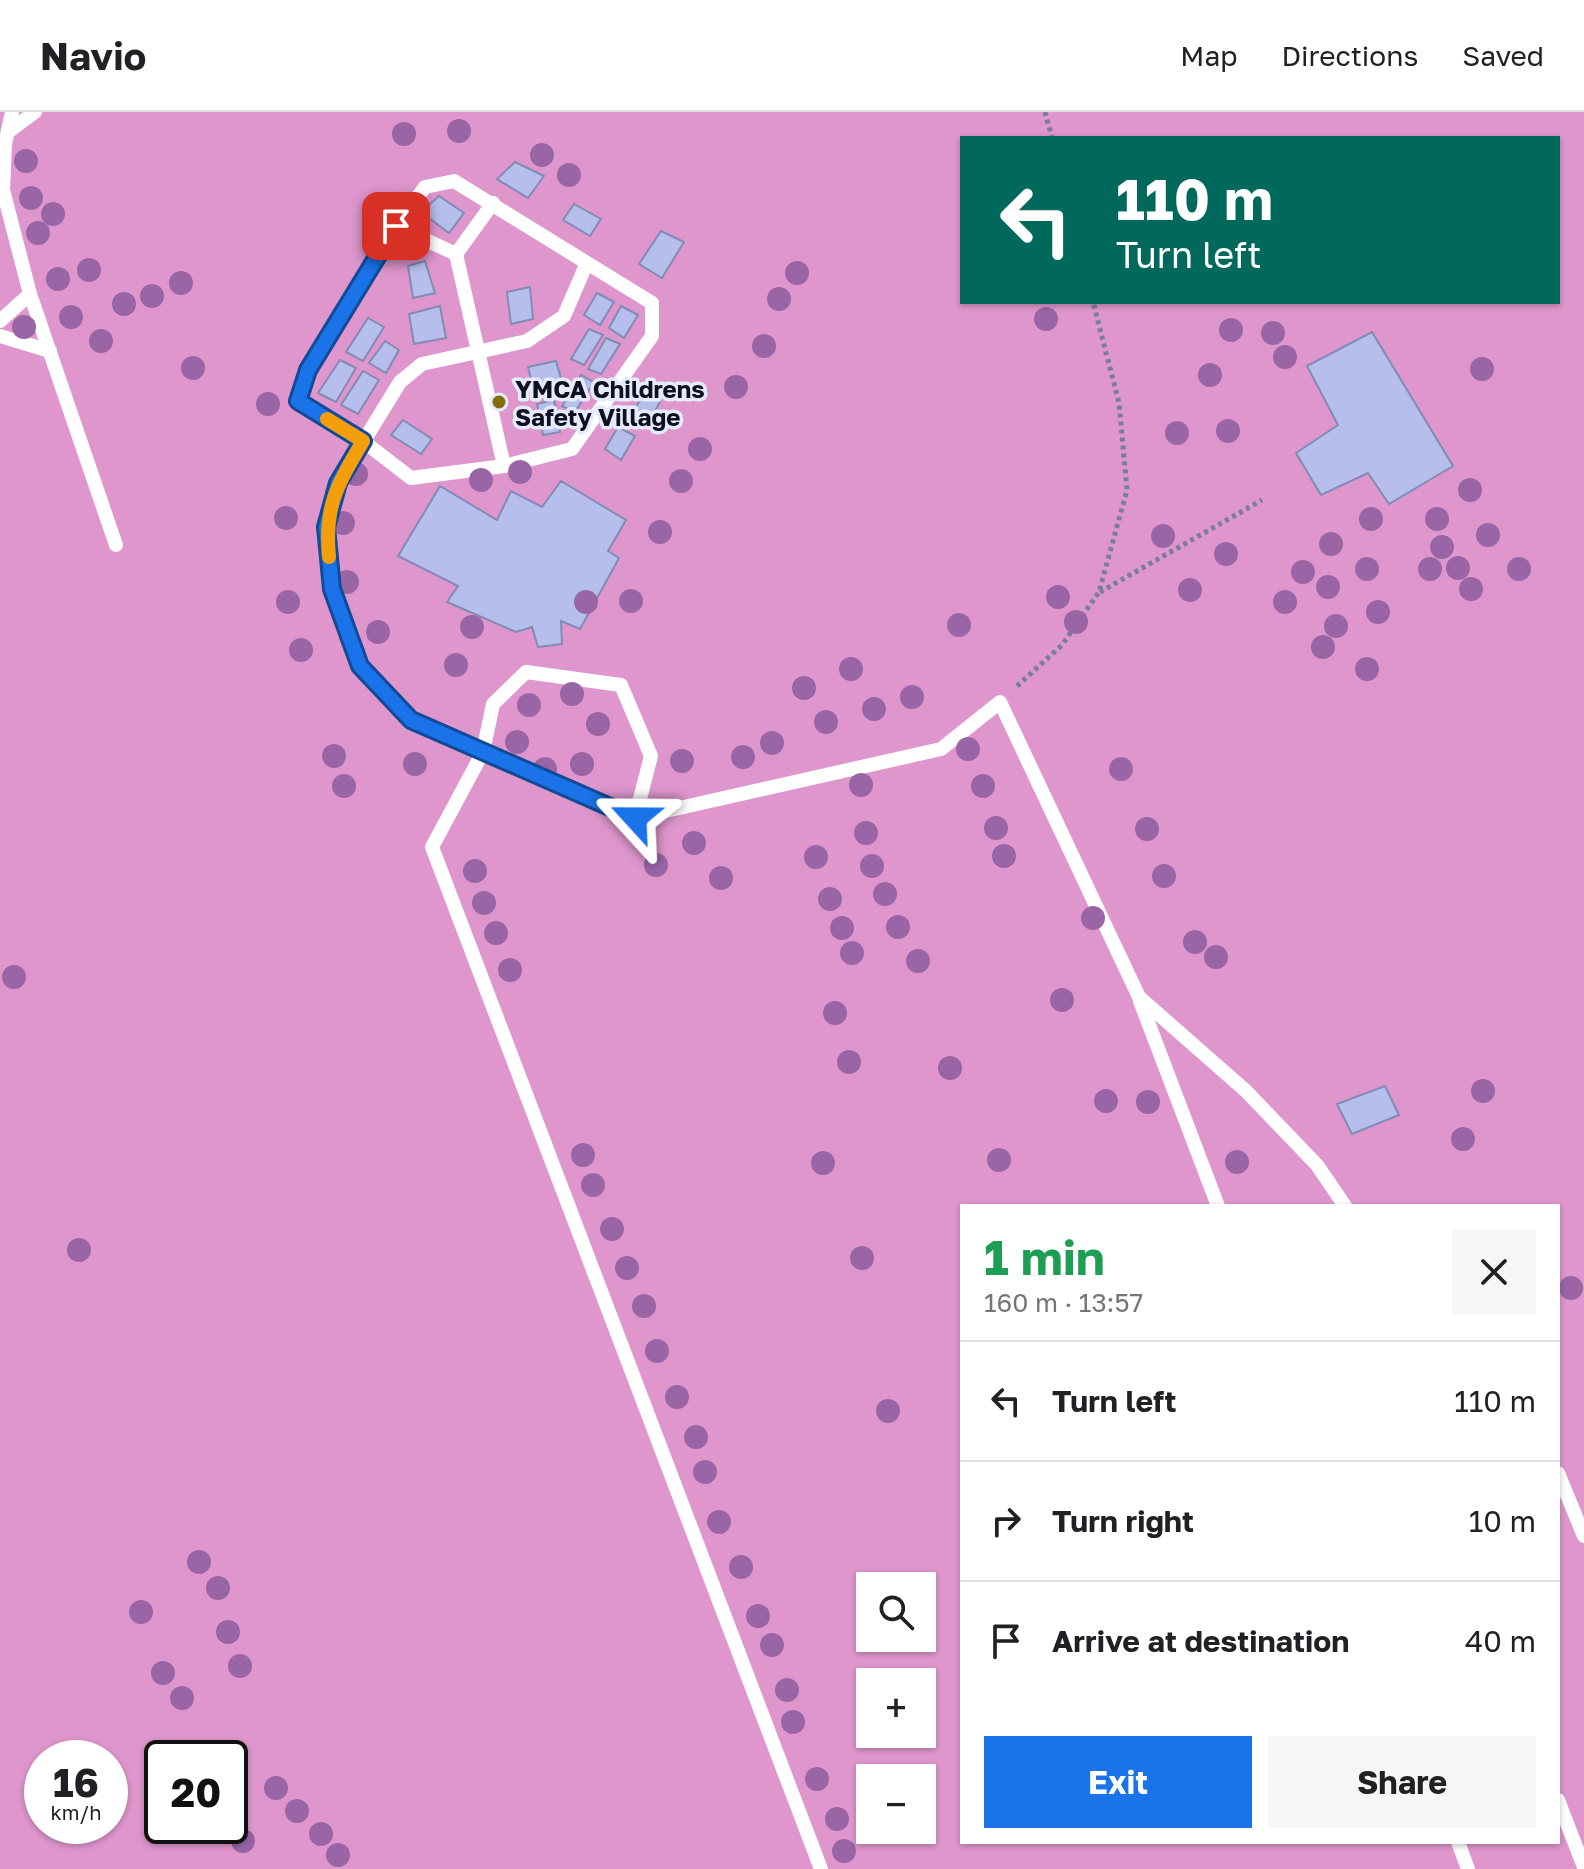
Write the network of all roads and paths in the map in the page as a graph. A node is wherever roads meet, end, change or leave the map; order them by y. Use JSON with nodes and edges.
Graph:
{"nodes":[{"id":1,"x":12,"y":112,"type":"edge"},
{"id":2,"x":35,"y":112,"type":"edge"},
{"id":3,"x":1045,"y":112,"type":"edge"},
{"id":4,"x":8,"y":132,"type":"junction"},
{"id":5,"x":1051,"y":136,"type":"edge"},
{"id":6,"x":493,"y":203,"type":"junction"},
{"id":7,"x":396,"y":226,"type":"junction"},
{"id":8,"x":456,"y":254,"type":"junction"},
{"id":9,"x":586,"y":265,"type":"junction"},
{"id":10,"x":30,"y":294,"type":"junction"},
{"id":11,"x":1094,"y":304,"type":"edge"},
{"id":12,"x":0,"y":321,"type":"edge"},
{"id":13,"x":0,"y":336,"type":"edge"},
{"id":14,"x":50,"y":351,"type":"junction"},
{"id":15,"x":479,"y":352,"type":"junction"},
{"id":16,"x":363,"y":441,"type":"junction"},
{"id":17,"x":504,"y":466,"type":"junction"},
{"id":18,"x":1262,"y":500,"type":"dead end"},
{"id":19,"x":116,"y":545,"type":"dead end"},
{"id":20,"x":1099,"y":592,"type":"junction"},
{"id":21,"x":1000,"y":702,"type":"junction"},
{"id":22,"x":483,"y":752,"type":"junction"},
{"id":23,"x":635,"y":818,"type":"junction"},
{"id":24,"x":1139,"y":997,"type":"junction"},
{"id":25,"x":1217,"y":1204,"type":"edge"},
{"id":26,"x":1344,"y":1204,"type":"edge"},
{"id":27,"x":1560,"y":1478,"type":"edge"},
{"id":28,"x":1584,"y":1536,"type":"edge"},
{"id":29,"x":1560,"y":1805,"type":"edge"},
{"id":30,"x":1459,"y":1844,"type":"edge"},
{"id":31,"x":1584,"y":1867,"type":"edge"},
{"id":32,"x":821,"y":1869,"type":"edge"},
{"id":33,"x":1468,"y":1869,"type":"edge"}],
"edges":[{"from":1,"to":4,"type":"lane"},
{"from":2,"to":4,"type":"lane"},
{"from":3,"to":5,"type":"path"},
{"from":4,"to":10,"type":"lane"},
{"from":6,"to":7,"type":"lane"},
{"from":6,"to":8,"type":"lane"},
{"from":6,"to":9,"type":"lane"},
{"from":7,"to":8,"type":"lane"},
{"from":7,"to":16,"type":"lane"},
{"from":8,"to":15,"type":"lane"},
{"from":9,"to":15,"type":"lane"},
{"from":9,"to":17,"type":"lane"},
{"from":10,"to":12,"type":"lane"},
{"from":10,"to":14,"type":"lane"},
{"from":11,"to":20,"type":"path"},
{"from":13,"to":14,"type":"lane"},
{"from":14,"to":19,"type":"lane"},
{"from":15,"to":16,"type":"lane"},
{"from":15,"to":17,"type":"lane"},
{"from":16,"to":17,"type":"lane"},
{"from":16,"to":22,"type":"lane"},
{"from":18,"to":20,"type":"path"},
{"from":20,"to":21,"type":"path"},
{"from":21,"to":23,"type":"lane"},
{"from":21,"to":24,"type":"lane"},
{"from":22,"to":23,"type":"lane"},
{"from":22,"to":23,"type":"lane"},
{"from":22,"to":32,"type":"lane"},
{"from":24,"to":25,"type":"lane"},
{"from":24,"to":26,"type":"lane"},
{"from":27,"to":28,"type":"lane"},
{"from":29,"to":31,"type":"lane"},
{"from":30,"to":33,"type":"lane"}]}
